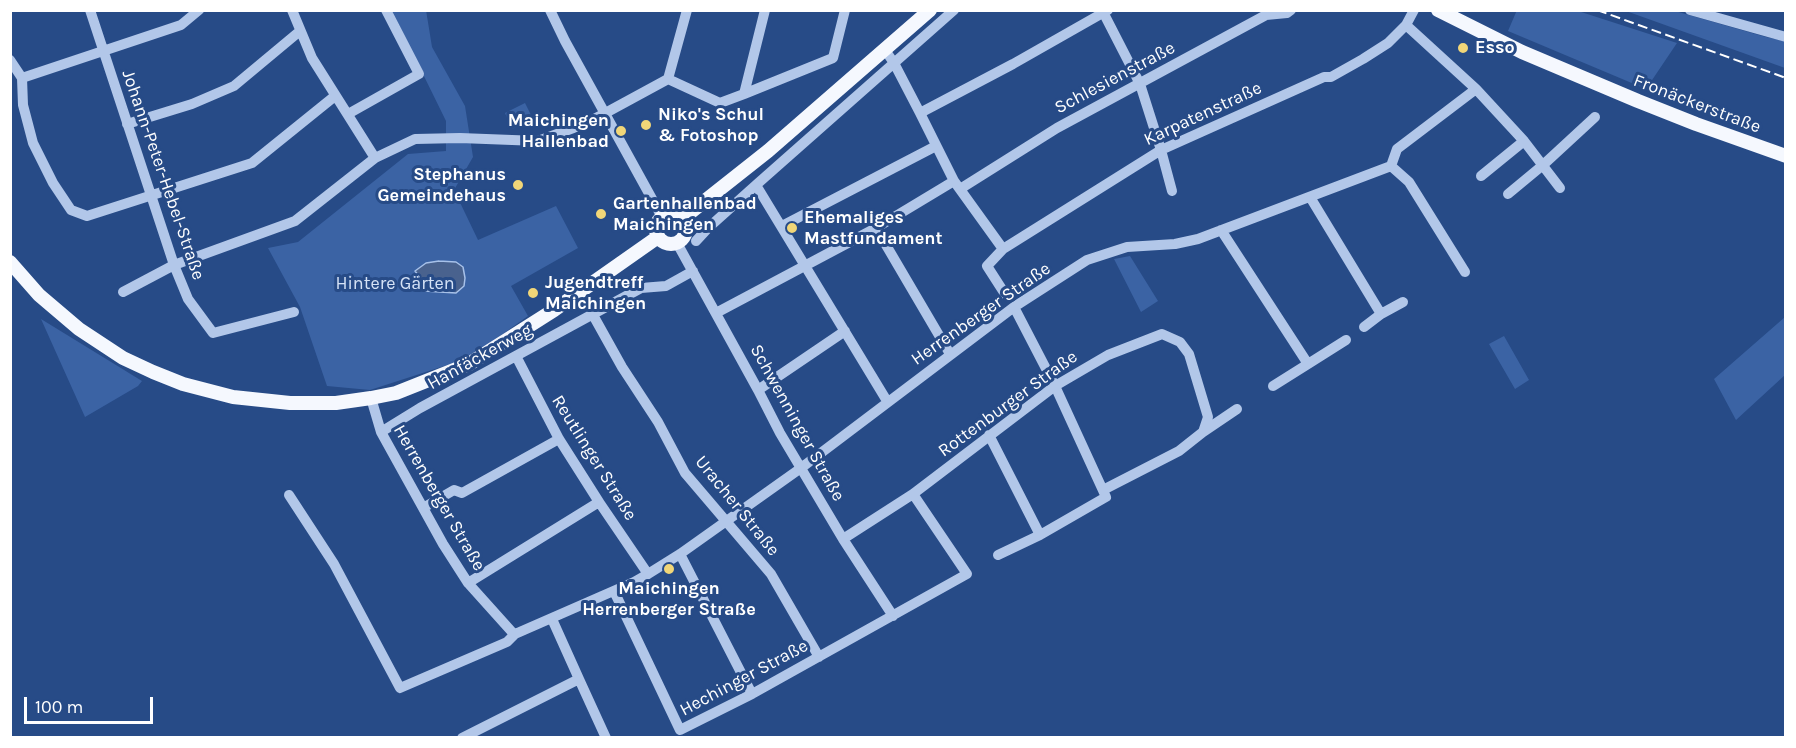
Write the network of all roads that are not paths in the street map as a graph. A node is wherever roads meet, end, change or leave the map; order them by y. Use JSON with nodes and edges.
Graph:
{"nodes":[{"id":1,"x":90,"y":10,"type":"edge"},
{"id":2,"x":200,"y":10,"type":"edge"},
{"id":3,"x":292,"y":10,"type":"edge"},
{"id":4,"x":386,"y":10,"type":"edge"},
{"id":5,"x":550,"y":10,"type":"edge"},
{"id":6,"x":687,"y":10,"type":"edge"},
{"id":7,"x":765,"y":10,"type":"edge"},
{"id":8,"x":845,"y":10,"type":"edge"},
{"id":9,"x":930,"y":10,"type":"edge"},
{"id":10,"x":954,"y":10,"type":"edge"},
{"id":11,"x":1291,"y":10,"type":"edge"},
{"id":12,"x":1414,"y":10,"type":"edge"},
{"id":13,"x":1438,"y":10,"type":"edge"},
{"id":14,"x":1690,"y":10,"type":"edge"},
{"id":15,"x":1104,"y":11,"type":"edge"},
{"id":16,"x":1406,"y":25,"type":"junction"},
{"id":17,"x":300,"y":31,"type":"junction"},
{"id":18,"x":1785,"y":37,"type":"edge"},
{"id":19,"x":104,"y":50,"type":"junction"},
{"id":20,"x":885,"y":50,"type":"junction"},
{"id":21,"x":10,"y":60,"type":"edge"},
{"id":22,"x":894,"y":63,"type":"junction"},
{"id":23,"x":22,"y":78,"type":"junction"},
{"id":24,"x":668,"y":79,"type":"junction"},
{"id":25,"x":1140,"y":84,"type":"junction"},
{"id":26,"x":1476,"y":88,"type":"junction"},
{"id":27,"x":744,"y":94,"type":"junction"},
{"id":28,"x":335,"y":96,"type":"junction"},
{"id":29,"x":605,"y":113,"type":"junction"},
{"id":30,"x":920,"y":113,"type":"junction"},
{"id":31,"x":348,"y":114,"type":"junction"},
{"id":32,"x":1595,"y":117,"type":"dead end"},
{"id":33,"x":126,"y":124,"type":"junction"},
{"id":34,"x":1524,"y":141,"type":"junction"},
{"id":35,"x":936,"y":146,"type":"junction"},
{"id":36,"x":1161,"y":150,"type":"junction"},
{"id":37,"x":1785,"y":156,"type":"edge"},
{"id":38,"x":375,"y":158,"type":"junction"},
{"id":39,"x":1543,"y":165,"type":"junction"},
{"id":40,"x":1391,"y":166,"type":"junction"},
{"id":41,"x":1480,"y":176,"type":"dead end"},
{"id":42,"x":756,"y":184,"type":"junction"},
{"id":43,"x":957,"y":185,"type":"junction"},
{"id":44,"x":1560,"y":188,"type":"dead end"},
{"id":45,"x":1172,"y":192,"type":"dead end"},
{"id":46,"x":152,"y":194,"type":"junction"},
{"id":47,"x":1508,"y":194,"type":"dead end"},
{"id":48,"x":1310,"y":197,"type":"junction"},
{"id":49,"x":662,"y":217,"type":"junction"},
{"id":50,"x":682,"y":219,"type":"junction"},
{"id":51,"x":782,"y":226,"type":"junction"},
{"id":52,"x":876,"y":228,"type":"junction"},
{"id":53,"x":1221,"y":231,"type":"junction"},
{"id":54,"x":658,"y":237,"type":"junction"},
{"id":55,"x":696,"y":241,"type":"dead end"},
{"id":56,"x":677,"y":243,"type":"junction"},
{"id":57,"x":1003,"y":249,"type":"junction"},
{"id":58,"x":10,"y":262,"type":"edge"},
{"id":59,"x":174,"y":265,"type":"junction"},
{"id":60,"x":806,"y":266,"type":"junction"},
{"id":61,"x":693,"y":271,"type":"junction"},
{"id":62,"x":1465,"y":272,"type":"dead end"},
{"id":63,"x":123,"y":292,"type":"dead end"},
{"id":64,"x":1005,"y":294,"type":"dead end"},
{"id":65,"x":1403,"y":302,"type":"dead end"},
{"id":66,"x":1014,"y":307,"type":"junction"},
{"id":67,"x":294,"y":312,"type":"dead end"},
{"id":68,"x":716,"y":312,"type":"junction"},
{"id":69,"x":1381,"y":314,"type":"junction"},
{"id":70,"x":593,"y":315,"type":"junction"},
{"id":71,"x":1364,"y":327,"type":"dead end"},
{"id":72,"x":845,"y":331,"type":"junction"},
{"id":73,"x":1346,"y":340,"type":"dead end"},
{"id":74,"x":950,"y":354,"type":"junction"},
{"id":75,"x":516,"y":356,"type":"junction"},
{"id":76,"x":1308,"y":364,"type":"junction"},
{"id":77,"x":1055,"y":386,"type":"junction"},
{"id":78,"x":1273,"y":386,"type":"dead end"},
{"id":79,"x":758,"y":390,"type":"junction"},
{"id":80,"x":371,"y":398,"type":"junction"},
{"id":81,"x":887,"y":401,"type":"junction"},
{"id":82,"x":1237,"y":409,"type":"dead end"},
{"id":83,"x":381,"y":432,"type":"junction"},
{"id":84,"x":1203,"y":432,"type":"junction"},
{"id":85,"x":989,"y":435,"type":"junction"},
{"id":86,"x":559,"y":439,"type":"junction"},
{"id":87,"x":801,"y":468,"type":"junction"},
{"id":88,"x":913,"y":494,"type":"junction"},
{"id":89,"x":1105,"y":494,"type":"junction"},
{"id":90,"x":289,"y":495,"type":"dead end"},
{"id":91,"x":599,"y":502,"type":"junction"},
{"id":92,"x":423,"y":508,"type":"junction"},
{"id":93,"x":727,"y":520,"type":"junction"},
{"id":94,"x":1040,"y":535,"type":"junction"},
{"id":95,"x":843,"y":539,"type":"junction"},
{"id":96,"x":680,"y":554,"type":"junction"},
{"id":97,"x":998,"y":555,"type":"dead end"},
{"id":98,"x":648,"y":574,"type":"junction"},
{"id":99,"x":468,"y":583,"type":"junction"},
{"id":100,"x":614,"y":591,"type":"junction"},
{"id":101,"x":893,"y":615,"type":"junction"},
{"id":102,"x":552,"y":619,"type":"junction"},
{"id":103,"x":515,"y":634,"type":"junction"},
{"id":104,"x":819,"y":657,"type":"junction"},
{"id":105,"x":579,"y":679,"type":"junction"},
{"id":106,"x":752,"y":694,"type":"junction"},
{"id":107,"x":462,"y":738,"type":"edge"},
{"id":108,"x":606,"y":738,"type":"edge"}],
"edges":[{"from":1,"to":19,"type":"street","name":"Johann-Peter-Hebel-Straße"},
{"from":2,"to":19,"type":"street"},
{"from":3,"to":17,"type":"street"},
{"from":4,"to":31,"type":"street"},
{"from":5,"to":29,"type":"street"},
{"from":6,"to":24,"type":"street"},
{"from":7,"to":27,"type":"street"},
{"from":8,"to":27,"type":"street"},
{"from":9,"to":20,"type":"main road"},
{"from":10,"to":22,"type":"street"},
{"from":11,"to":25,"type":"street","name":"Schlesienstraße"},
{"from":12,"to":16,"type":"street","name":"Karpatenstraße"},
{"from":13,"to":37,"type":"main road","name":"Fronäckerstraße"},
{"from":14,"to":18,"type":"street"},
{"from":15,"to":25,"type":"street"},
{"from":15,"to":30,"type":"street"},
{"from":16,"to":26,"type":"street"},
{"from":16,"to":36,"type":"street","name":"Karpatenstraße"},
{"from":17,"to":28,"type":"street"},
{"from":17,"to":33,"type":"street"},
{"from":19,"to":23,"type":"street"},
{"from":19,"to":33,"type":"street","name":"Johann-Peter-Hebel-Straße"},
{"from":20,"to":22,"type":"street"},
{"from":20,"to":50,"type":"main road"},
{"from":21,"to":23,"type":"street"},
{"from":22,"to":30,"type":"street"},
{"from":22,"to":42,"type":"street"},
{"from":23,"to":46,"type":"street"},
{"from":24,"to":27,"type":"street"},
{"from":24,"to":29,"type":"street"},
{"from":25,"to":36,"type":"street"},
{"from":25,"to":43,"type":"street","name":"Schlesienstraße"},
{"from":26,"to":34,"type":"street"},
{"from":26,"to":40,"type":"street"},
{"from":28,"to":31,"type":"street"},
{"from":28,"to":46,"type":"street"},
{"from":29,"to":38,"type":"street"},
{"from":29,"to":49,"type":"street"},
{"from":30,"to":35,"type":"street"},
{"from":31,"to":38,"type":"street"},
{"from":32,"to":39,"type":"street"},
{"from":33,"to":46,"type":"street","name":"Johann-Peter-Hebel-Straße"},
{"from":34,"to":39,"type":"street"},
{"from":34,"to":41,"type":"street"},
{"from":35,"to":43,"type":"street"},
{"from":35,"to":51,"type":"street"},
{"from":36,"to":45,"type":"street"},
{"from":36,"to":57,"type":"street","name":"Karpatenstraße"},
{"from":38,"to":59,"type":"street"},
{"from":39,"to":44,"type":"street"},
{"from":39,"to":47,"type":"street"},
{"from":40,"to":48,"type":"street","name":"Herrenberger Straße"},
{"from":40,"to":62,"type":"street"},
{"from":42,"to":51,"type":"street"},
{"from":42,"to":55,"type":"street"},
{"from":43,"to":52,"type":"street","name":"Schlesienstraße"},
{"from":43,"to":57,"type":"street"},
{"from":46,"to":59,"type":"street","name":"Johann-Peter-Hebel-Straße"},
{"from":48,"to":53,"type":"street","name":"Herrenberger Straße"},
{"from":48,"to":69,"type":"street"},
{"from":49,"to":50,"type":"main road"},
{"from":49,"to":54,"type":"main road"},
{"from":50,"to":56,"type":"main road"},
{"from":51,"to":60,"type":"street"},
{"from":52,"to":60,"type":"street","name":"Schlesienstraße"},
{"from":52,"to":74,"type":"street"},
{"from":53,"to":66,"type":"street","name":"Herrenberger Straße"},
{"from":53,"to":76,"type":"street"},
{"from":54,"to":56,"type":"main road"},
{"from":54,"to":80,"type":"main road"},
{"from":56,"to":61,"type":"street","name":"Schwenninger Straße"},
{"from":57,"to":64,"type":"street"},
{"from":58,"to":80,"type":"main road"},
{"from":59,"to":63,"type":"street"},
{"from":59,"to":67,"type":"street","name":"Johann-Peter-Hebel-Straße"},
{"from":60,"to":68,"type":"street","name":"Schlesienstraße"},
{"from":60,"to":72,"type":"street"},
{"from":61,"to":68,"type":"street","name":"Schwenninger Straße"},
{"from":61,"to":70,"type":"street","name":"Hanfäckerweg"},
{"from":65,"to":69,"type":"street"},
{"from":66,"to":74,"type":"street","name":"Herrenberger Straße"},
{"from":66,"to":77,"type":"street"},
{"from":68,"to":79,"type":"street","name":"Schwenninger Straße"},
{"from":69,"to":71,"type":"street"},
{"from":70,"to":75,"type":"street","name":"Hanfäckerweg"},
{"from":70,"to":93,"type":"street","name":"Uracher Straße"},
{"from":72,"to":79,"type":"street"},
{"from":72,"to":81,"type":"street"},
{"from":73,"to":76,"type":"street"},
{"from":74,"to":81,"type":"street","name":"Herrenberger Straße"},
{"from":75,"to":83,"type":"street","name":"Hanfäckerweg"},
{"from":75,"to":86,"type":"street","name":"Reutlinger Straße"},
{"from":76,"to":78,"type":"street"},
{"from":77,"to":84,"type":"street","name":"Rottenburger Straße"},
{"from":77,"to":85,"type":"street","name":"Rottenburger Straße"},
{"from":77,"to":89,"type":"street"},
{"from":79,"to":87,"type":"street","name":"Schwenninger Straße"},
{"from":80,"to":83,"type":"street","name":"Herrenberger Straße"},
{"from":81,"to":87,"type":"street","name":"Herrenberger Straße"},
{"from":82,"to":84,"type":"street"},
{"from":83,"to":92,"type":"street","name":"Herrenberger Straße"},
{"from":84,"to":89,"type":"street"},
{"from":85,"to":88,"type":"street","name":"Rottenburger Straße"},
{"from":85,"to":94,"type":"street"},
{"from":86,"to":91,"type":"street","name":"Reutlinger Straße"},
{"from":86,"to":92,"type":"street"},
{"from":87,"to":93,"type":"street","name":"Herrenberger Straße"},
{"from":87,"to":95,"type":"street","name":"Schwenninger Straße"},
{"from":88,"to":95,"type":"street","name":"Rottenburger Straße"},
{"from":88,"to":101,"type":"street","name":"Hechinger Straße"},
{"from":89,"to":94,"type":"street"},
{"from":90,"to":103,"type":"street","name":"Herrenberger Straße"},
{"from":91,"to":98,"type":"street","name":"Reutlinger Straße"},
{"from":91,"to":99,"type":"street"},
{"from":92,"to":99,"type":"street","name":"Herrenberger Straße"},
{"from":93,"to":96,"type":"street","name":"Herrenberger Straße"},
{"from":93,"to":104,"type":"street","name":"Uracher Straße"},
{"from":94,"to":97,"type":"street"},
{"from":95,"to":101,"type":"street","name":"Schwenninger Straße"},
{"from":96,"to":98,"type":"street","name":"Herrenberger Straße"},
{"from":96,"to":106,"type":"street"},
{"from":98,"to":100,"type":"street","name":"Herrenberger Straße"},
{"from":99,"to":103,"type":"street","name":"Herrenberger Straße"},
{"from":100,"to":102,"type":"street","name":"Herrenberger Straße"},
{"from":100,"to":106,"type":"street","name":"Hechinger Straße"},
{"from":101,"to":104,"type":"street","name":"Hechinger Straße"},
{"from":102,"to":103,"type":"street","name":"Herrenberger Straße"},
{"from":102,"to":105,"type":"street"},
{"from":104,"to":106,"type":"street","name":"Hechinger Straße"},
{"from":105,"to":107,"type":"street"},
{"from":105,"to":108,"type":"street"}]}
